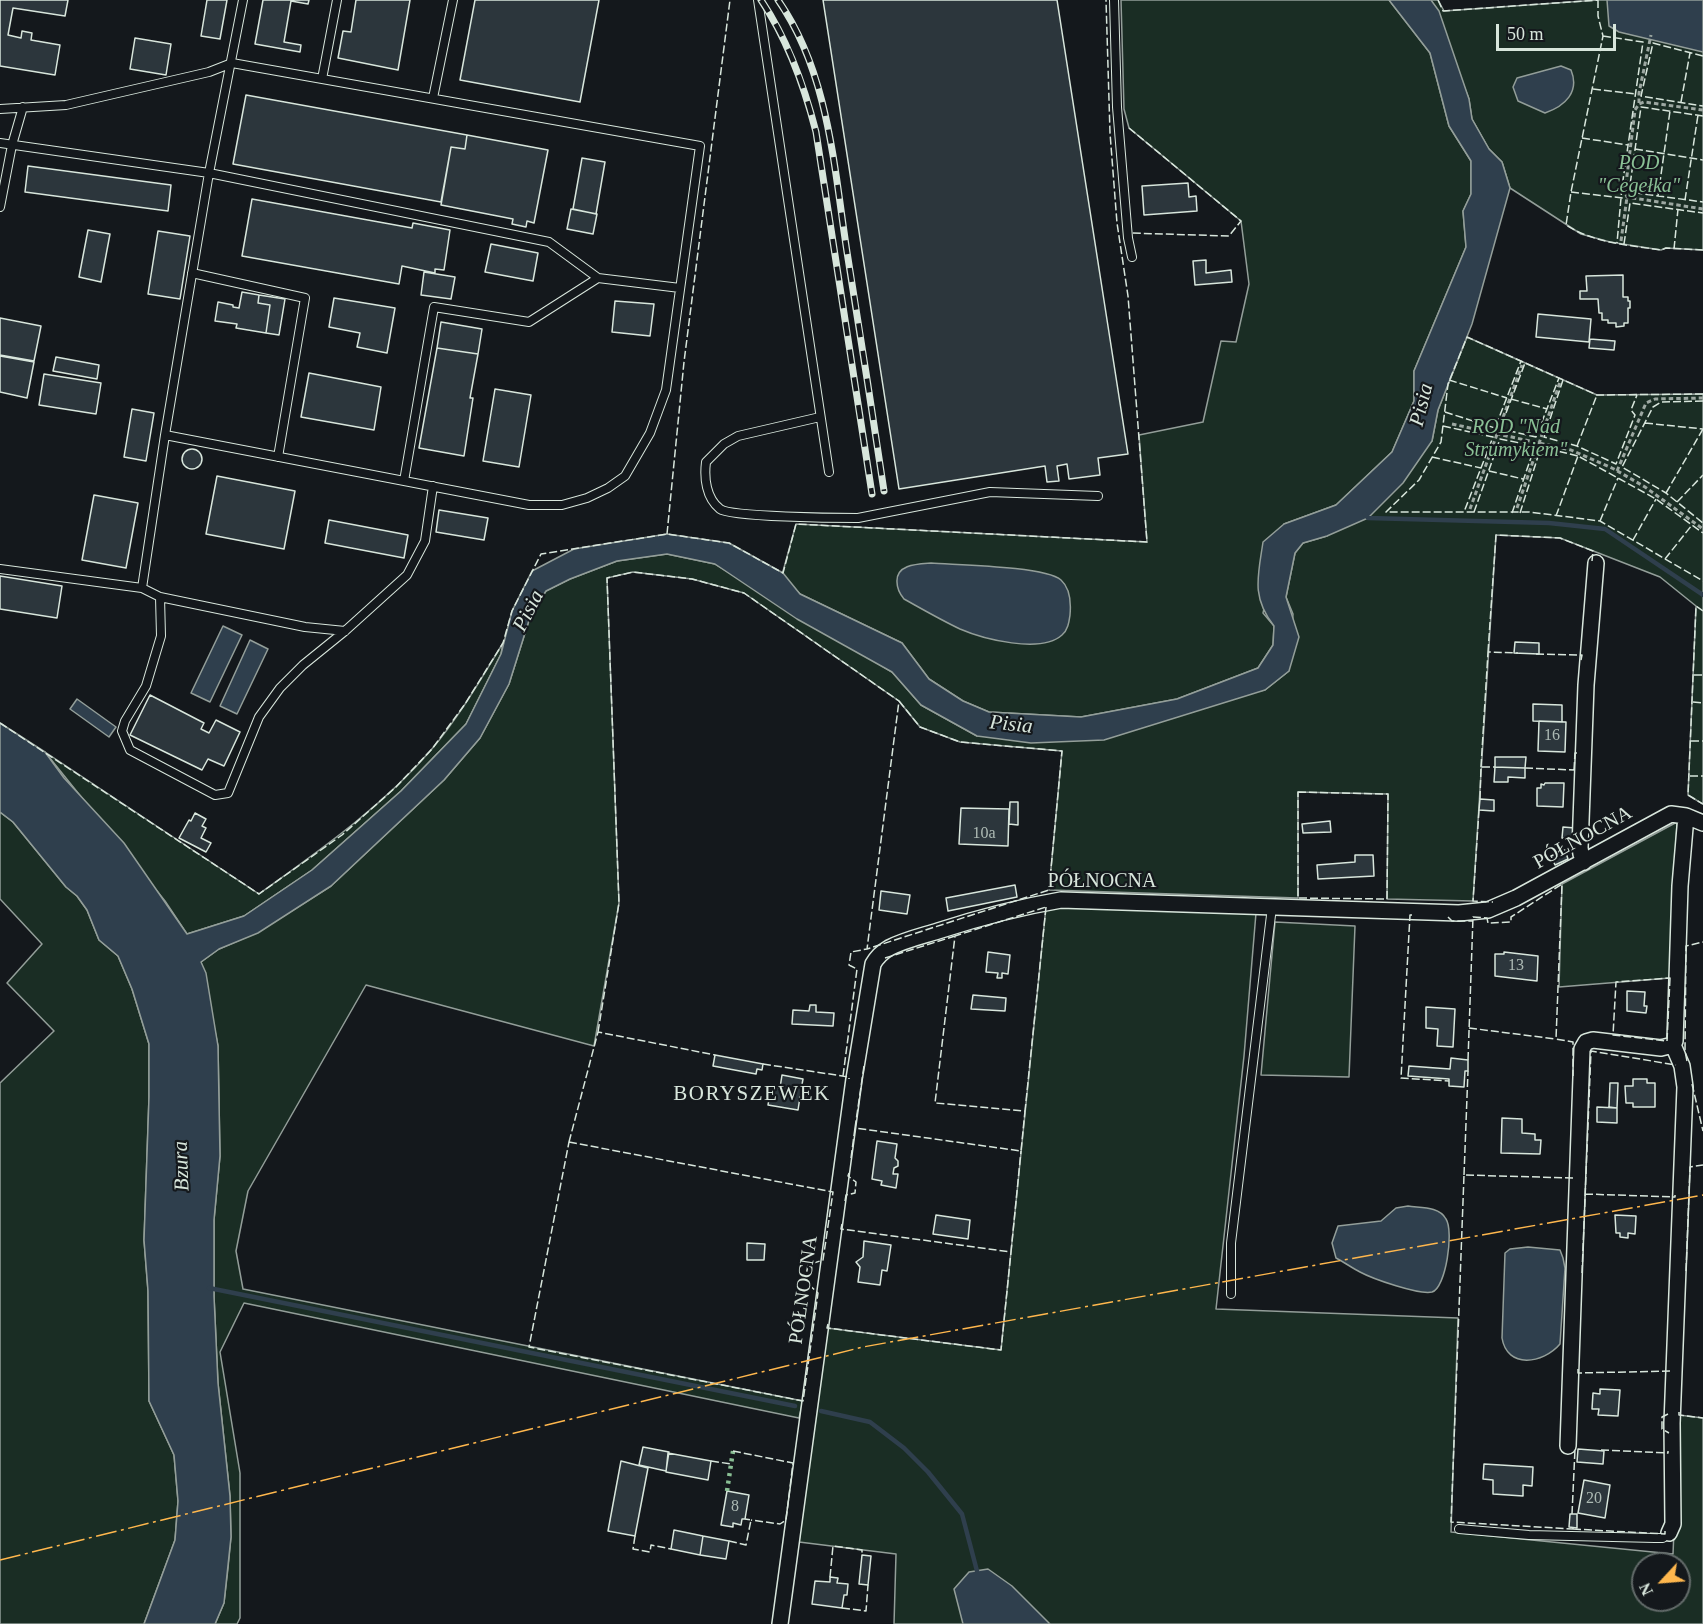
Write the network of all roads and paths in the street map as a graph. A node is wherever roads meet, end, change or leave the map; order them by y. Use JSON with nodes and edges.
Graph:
{"nodes":[{"id":1,"x":243,"y":0,"type":"edge"},
{"id":2,"x":337,"y":0,"type":"edge"},
{"id":3,"x":453,"y":0,"type":"edge"},
{"id":4,"x":758,"y":0,"type":"edge"},
{"id":5,"x":1114,"y":0,"type":"edge"},
{"id":6,"x":1651,"y":35,"type":"dead end"},
{"id":7,"x":231,"y":63,"type":"junction"},
{"id":8,"x":322,"y":79,"type":"junction"},
{"id":9,"x":433,"y":98,"type":"junction"},
{"id":10,"x":1639,"y":104,"type":"junction"},
{"id":11,"x":23,"y":107,"type":"junction"},
{"id":12,"x":0,"y":109,"type":"edge"},
{"id":13,"x":1703,"y":111,"type":"edge"},
{"id":14,"x":0,"y":143,"type":"edge"},
{"id":15,"x":12,"y":145,"type":"junction"},
{"id":16,"x":209,"y":174,"type":"junction"},
{"id":17,"x":1627,"y":197,"type":"junction"},
{"id":18,"x":0,"y":207,"type":"edge"},
{"id":19,"x":1703,"y":209,"type":"edge"},
{"id":20,"x":1621,"y":241,"type":"dead end"},
{"id":21,"x":1132,"y":257,"type":"dead end"},
{"id":22,"x":192,"y":273,"type":"junction"},
{"id":23,"x":598,"y":278,"type":"junction"},
{"id":24,"x":680,"y":288,"type":"junction"},
{"id":25,"x":1522,"y":365,"type":"dead end"},
{"id":26,"x":1560,"y":382,"type":"dead end"},
{"id":27,"x":1703,"y":398,"type":"edge"},
{"id":28,"x":820,"y":417,"type":"junction"},
{"id":29,"x":1452,"y":424,"type":"dead end"},
{"id":30,"x":1497,"y":434,"type":"junction"},
{"id":31,"x":165,"y":435,"type":"junction"},
{"id":32,"x":1538,"y":443,"type":"junction"},
{"id":33,"x":278,"y":457,"type":"junction"},
{"id":34,"x":1617,"y":471,"type":"junction"},
{"id":35,"x":829,"y":472,"type":"dead end"},
{"id":36,"x":404,"y":481,"type":"junction"},
{"id":37,"x":433,"y":486,"type":"junction"},
{"id":38,"x":1098,"y":496,"type":"dead end"},
{"id":39,"x":1517,"y":508,"type":"dead end"},
{"id":40,"x":1470,"y":509,"type":"dead end"},
{"id":41,"x":1703,"y":529,"type":"edge"},
{"id":42,"x":1596,"y":564,"type":"dead end"},
{"id":43,"x":0,"y":569,"type":"edge"},
{"id":44,"x":141,"y":588,"type":"junction"},
{"id":45,"x":160,"y":597,"type":"junction"},
{"id":46,"x":345,"y":631,"type":"junction"},
{"id":47,"x":1686,"y":816,"type":"junction"},
{"id":48,"x":1703,"y":824,"type":"edge"},
{"id":49,"x":1584,"y":862,"type":"junction"},
{"id":50,"x":1272,"y":907,"type":"junction"},
{"id":51,"x":1673,"y":1045,"type":"junction"},
{"id":52,"x":1231,"y":1293,"type":"dead end"},
{"id":53,"x":1568,"y":1446,"type":"dead end"},
{"id":54,"x":1459,"y":1529,"type":"dead end"},
{"id":55,"x":1670,"y":1533,"type":"joint"},
{"id":56,"x":780,"y":1624,"type":"edge"}],
"edges":[{"from":1,"to":7,"type":"lane"},
{"from":2,"to":8,"type":"lane"},
{"from":3,"to":9,"type":"lane"},
{"from":4,"to":28,"type":"lane"},
{"from":5,"to":21,"type":"lane"},
{"from":6,"to":10,"type":"path"},
{"from":7,"to":8,"type":"lane"},
{"from":7,"to":11,"type":"lane"},
{"from":7,"to":16,"type":"lane"},
{"from":8,"to":9,"type":"lane"},
{"from":9,"to":24,"type":"lane"},
{"from":10,"to":13,"type":"path"},
{"from":10,"to":17,"type":"path"},
{"from":11,"to":12,"type":"lane"},
{"from":11,"to":15,"type":"lane"},
{"from":14,"to":15,"type":"lane"},
{"from":15,"to":16,"type":"lane"},
{"from":15,"to":18,"type":"lane"},
{"from":16,"to":22,"type":"lane"},
{"from":16,"to":23,"type":"lane"},
{"from":17,"to":19,"type":"path"},
{"from":17,"to":20,"type":"path"},
{"from":22,"to":31,"type":"lane"},
{"from":22,"to":33,"type":"lane"},
{"from":23,"to":24,"type":"lane"},
{"from":23,"to":36,"type":"lane"},
{"from":24,"to":37,"type":"lane"},
{"from":25,"to":30,"type":"path"},
{"from":26,"to":32,"type":"path"},
{"from":27,"to":34,"type":"path"},
{"from":28,"to":35,"type":"lane"},
{"from":28,"to":38,"type":"lane"},
{"from":29,"to":30,"type":"path"},
{"from":30,"to":32,"type":"path"},
{"from":30,"to":40,"type":"path"},
{"from":31,"to":33,"type":"lane"},
{"from":31,"to":44,"type":"lane"},
{"from":32,"to":34,"type":"path"},
{"from":32,"to":39,"type":"path"},
{"from":33,"to":36,"type":"lane"},
{"from":34,"to":41,"type":"path"},
{"from":36,"to":37,"type":"lane"},
{"from":37,"to":46,"type":"lane"},
{"from":42,"to":49,"type":"street"},
{"from":43,"to":44,"type":"lane"},
{"from":44,"to":45,"type":"lane"},
{"from":45,"to":46,"type":"lane"},
{"from":45,"to":46,"type":"lane"},
{"from":47,"to":48,"type":"street"},
{"from":47,"to":49,"type":"street","name":"PÓŁNOCNA"},
{"from":47,"to":51,"type":"street"},
{"from":49,"to":50,"type":"street","name":"PÓŁNOCNA"},
{"from":50,"to":52,"type":"lane"},
{"from":50,"to":56,"type":"street","name":"PÓŁNOCNA"},
{"from":51,"to":53,"type":"street"},
{"from":51,"to":55,"type":"street"},
{"from":54,"to":55,"type":"lane"}]}
